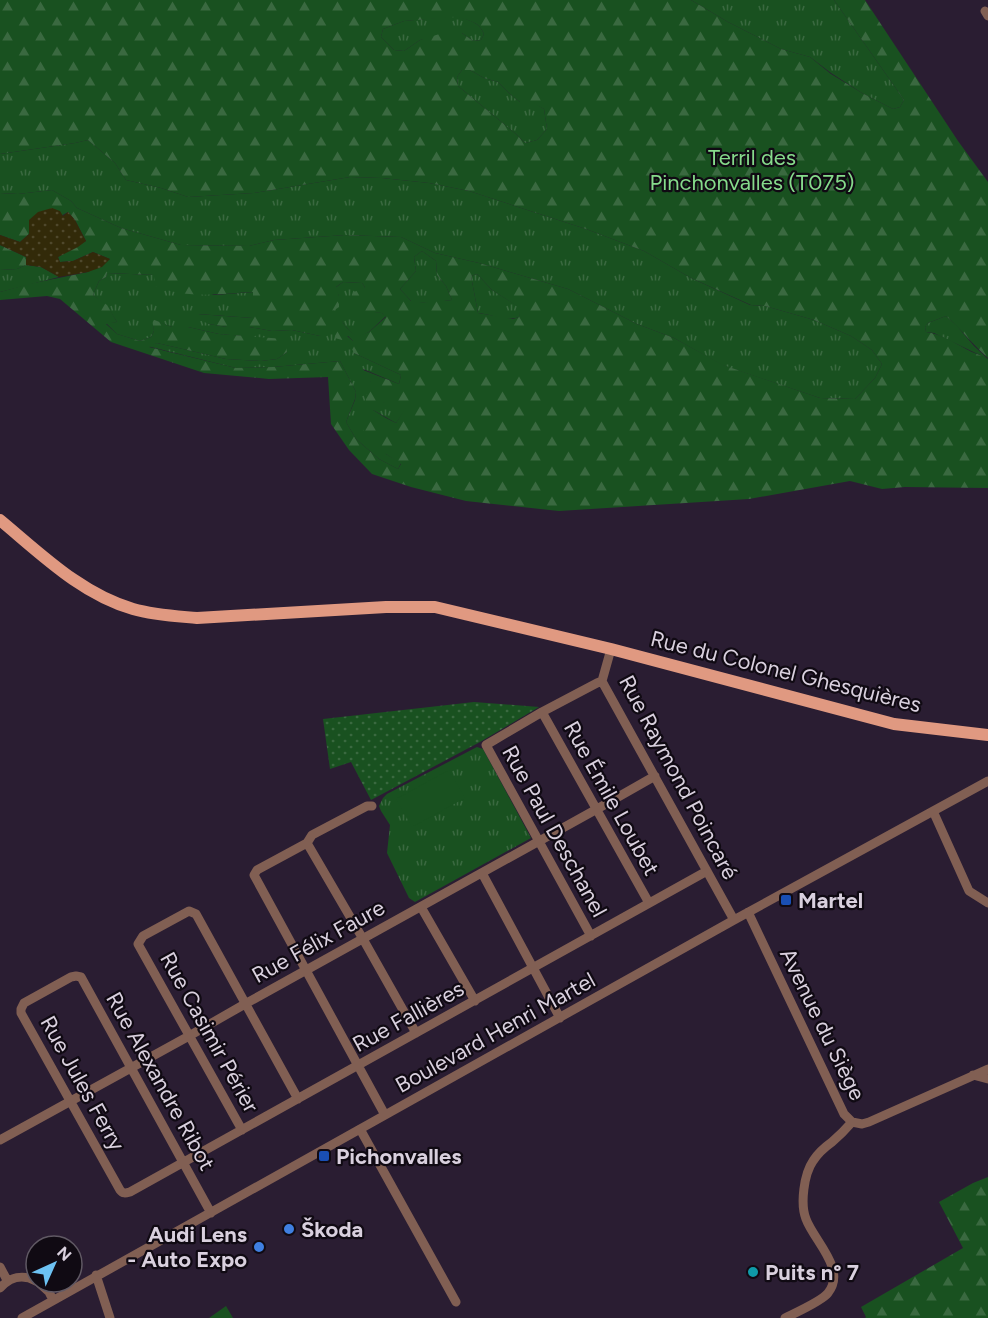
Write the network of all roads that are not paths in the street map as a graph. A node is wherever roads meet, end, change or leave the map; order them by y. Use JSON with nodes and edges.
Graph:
{"nodes":[{"id":1,"x":0,"y":520,"type":"edge"},
{"id":2,"x":611,"y":649,"type":"junction"},
{"id":3,"x":603,"y":681,"type":"junction"},
{"id":4,"x":542,"y":712,"type":"junction"},
{"id":5,"x":988,"y":735,"type":"edge"},
{"id":6,"x":655,"y":776,"type":"junction"},
{"id":7,"x":988,"y":781,"type":"edge"},
{"id":8,"x":372,"y":806,"type":"dead end"},
{"id":9,"x":597,"y":809,"type":"junction"},
{"id":10,"x":933,"y":811,"type":"junction"},
{"id":11,"x":538,"y":841,"type":"junction"},
{"id":12,"x":307,"y":843,"type":"junction"},
{"id":13,"x":707,"y":871,"type":"junction"},
{"id":14,"x":482,"y":873,"type":"junction"},
{"id":15,"x":649,"y":903,"type":"junction"},
{"id":16,"x":988,"y":903,"type":"edge"},
{"id":17,"x":421,"y":907,"type":"junction"},
{"id":18,"x":748,"y":912,"type":"junction"},
{"id":19,"x":734,"y":920,"type":"junction"},
{"id":20,"x":591,"y":936,"type":"junction"},
{"id":21,"x":363,"y":939,"type":"junction"},
{"id":22,"x":533,"y":968,"type":"junction"},
{"id":23,"x":306,"y":970,"type":"junction"},
{"id":24,"x":71,"y":977,"type":"joint"},
{"id":25,"x":475,"y":1001,"type":"junction"},
{"id":26,"x":245,"y":1004,"type":"junction"},
{"id":27,"x":560,"y":1018,"type":"junction"},
{"id":28,"x":416,"y":1034,"type":"junction"},
{"id":29,"x":189,"y":1036,"type":"junction"},
{"id":30,"x":358,"y":1065,"type":"junction"},
{"id":31,"x":131,"y":1067,"type":"junction"},
{"id":32,"x":988,"y":1069,"type":"edge"},
{"id":33,"x":973,"y":1075,"type":"junction"},
{"id":34,"x":988,"y":1079,"type":"edge"},
{"id":35,"x":298,"y":1100,"type":"junction"},
{"id":36,"x":71,"y":1102,"type":"junction"},
{"id":37,"x":385,"y":1116,"type":"junction"},
{"id":38,"x":852,"y":1122,"type":"junction"},
{"id":39,"x":360,"y":1128,"type":"junction"},
{"id":40,"x":242,"y":1130,"type":"junction"},
{"id":41,"x":0,"y":1140,"type":"edge"},
{"id":42,"x":184,"y":1162,"type":"junction"},
{"id":43,"x":127,"y":1193,"type":"joint"},
{"id":44,"x":211,"y":1213,"type":"junction"},
{"id":45,"x":0,"y":1267,"type":"edge"},
{"id":46,"x":96,"y":1275,"type":"junction"},
{"id":47,"x":24,"y":1277,"type":"edge"},
{"id":48,"x":7,"y":1280,"type":"junction"},
{"id":49,"x":0,"y":1288,"type":"edge"},
{"id":50,"x":50,"y":1294,"type":"edge"},
{"id":51,"x":53,"y":1300,"type":"junction"},
{"id":52,"x":456,"y":1302,"type":"dead end"},
{"id":53,"x":22,"y":1318,"type":"edge"},
{"id":54,"x":110,"y":1318,"type":"edge"},
{"id":55,"x":785,"y":1318,"type":"edge"}],
"edges":[{"from":1,"to":2,"type":"main road","name":"Rue du Colonel Ghesquières"},
{"from":2,"to":3,"type":"street","name":"Rue Raymond Poincaré"},
{"from":2,"to":5,"type":"main road","name":"Rue du Colonel Ghesquières"},
{"from":3,"to":4,"type":"street"},
{"from":3,"to":6,"type":"street","name":"Rue Raymond Poincaré"},
{"from":4,"to":9,"type":"street","name":"Rue Émile Loubet"},
{"from":4,"to":11,"type":"street","name":"Rue Paul Deschanel"},
{"from":6,"to":9,"type":"street","name":"Rue Félix Faure"},
{"from":6,"to":13,"type":"street","name":"Rue Raymond Poincaré"},
{"from":7,"to":10,"type":"street","name":"Boulevard Henri Martel"},
{"from":8,"to":12,"type":"street"},
{"from":9,"to":11,"type":"street","name":"Rue Félix Faure"},
{"from":9,"to":15,"type":"street","name":"Rue Émile Loubet"},
{"from":10,"to":16,"type":"street"},
{"from":10,"to":18,"type":"street","name":"Boulevard Henri Martel"},
{"from":11,"to":14,"type":"street","name":"Rue Félix Faure"},
{"from":11,"to":20,"type":"street","name":"Rue Paul Deschanel"},
{"from":12,"to":21,"type":"street"},
{"from":12,"to":23,"type":"street"},
{"from":13,"to":15,"type":"street","name":"Rue Fallières"},
{"from":13,"to":19,"type":"street","name":"Rue Raymond Poincaré"},
{"from":14,"to":17,"type":"street","name":"Rue Félix Faure"},
{"from":14,"to":22,"type":"street"},
{"from":15,"to":20,"type":"street","name":"Rue Fallières"},
{"from":17,"to":21,"type":"street","name":"Rue Félix Faure"},
{"from":17,"to":25,"type":"street"},
{"from":18,"to":19,"type":"street","name":"Boulevard Henri Martel"},
{"from":18,"to":38,"type":"street","name":"Avenue du Siège"},
{"from":19,"to":27,"type":"street","name":"Boulevard Henri Martel"},
{"from":20,"to":22,"type":"street","name":"Rue Fallières"},
{"from":21,"to":23,"type":"street","name":"Rue Félix Faure"},
{"from":21,"to":28,"type":"street"},
{"from":22,"to":25,"type":"street","name":"Rue Fallières"},
{"from":22,"to":27,"type":"street"},
{"from":23,"to":26,"type":"street","name":"Rue Félix Faure"},
{"from":23,"to":30,"type":"street"},
{"from":24,"to":31,"type":"street","name":"Rue Alexandre Ribot"},
{"from":24,"to":36,"type":"street","name":"Rue Jules Ferry"},
{"from":25,"to":28,"type":"street","name":"Rue Fallières"},
{"from":26,"to":29,"type":"street","name":"Rue Félix Faure"},
{"from":26,"to":29,"type":"street","name":"Rue Casimir Périer"},
{"from":26,"to":35,"type":"street"},
{"from":27,"to":37,"type":"street","name":"Boulevard Henri Martel"},
{"from":28,"to":30,"type":"street","name":"Rue Fallières"},
{"from":29,"to":31,"type":"street","name":"Rue Félix Faure"},
{"from":29,"to":40,"type":"street","name":"Rue Casimir Périer"},
{"from":30,"to":35,"type":"street","name":"Rue Fallières"},
{"from":30,"to":37,"type":"street"},
{"from":31,"to":36,"type":"street","name":"Rue Félix Faure"},
{"from":31,"to":42,"type":"street","name":"Rue Alexandre Ribot"},
{"from":32,"to":33,"type":"street"},
{"from":33,"to":34,"type":"street"},
{"from":33,"to":38,"type":"street"},
{"from":35,"to":40,"type":"street","name":"Rue Fallières"},
{"from":36,"to":41,"type":"street","name":"Rue Félix Faure"},
{"from":36,"to":43,"type":"street","name":"Rue Jules Ferry"},
{"from":37,"to":39,"type":"street","name":"Boulevard Henri Martel"},
{"from":38,"to":55,"type":"street","name":"Avenue du Siège"},
{"from":39,"to":44,"type":"street","name":"Boulevard Henri Martel"},
{"from":39,"to":52,"type":"street"},
{"from":40,"to":42,"type":"street","name":"Rue Fallières"},
{"from":42,"to":43,"type":"street","name":"Rue Fallières"},
{"from":42,"to":44,"type":"street","name":"Rue Alexandre Ribot"},
{"from":44,"to":46,"type":"street","name":"Boulevard Henri Martel"},
{"from":45,"to":48,"type":"street"},
{"from":46,"to":51,"type":"street","name":"Boulevard Henri Martel"},
{"from":46,"to":54,"type":"street"},
{"from":47,"to":48,"type":"street"},
{"from":48,"to":49,"type":"street"},
{"from":50,"to":51,"type":"street"},
{"from":51,"to":53,"type":"street","name":"Boulevard Henri Martel"}]}
